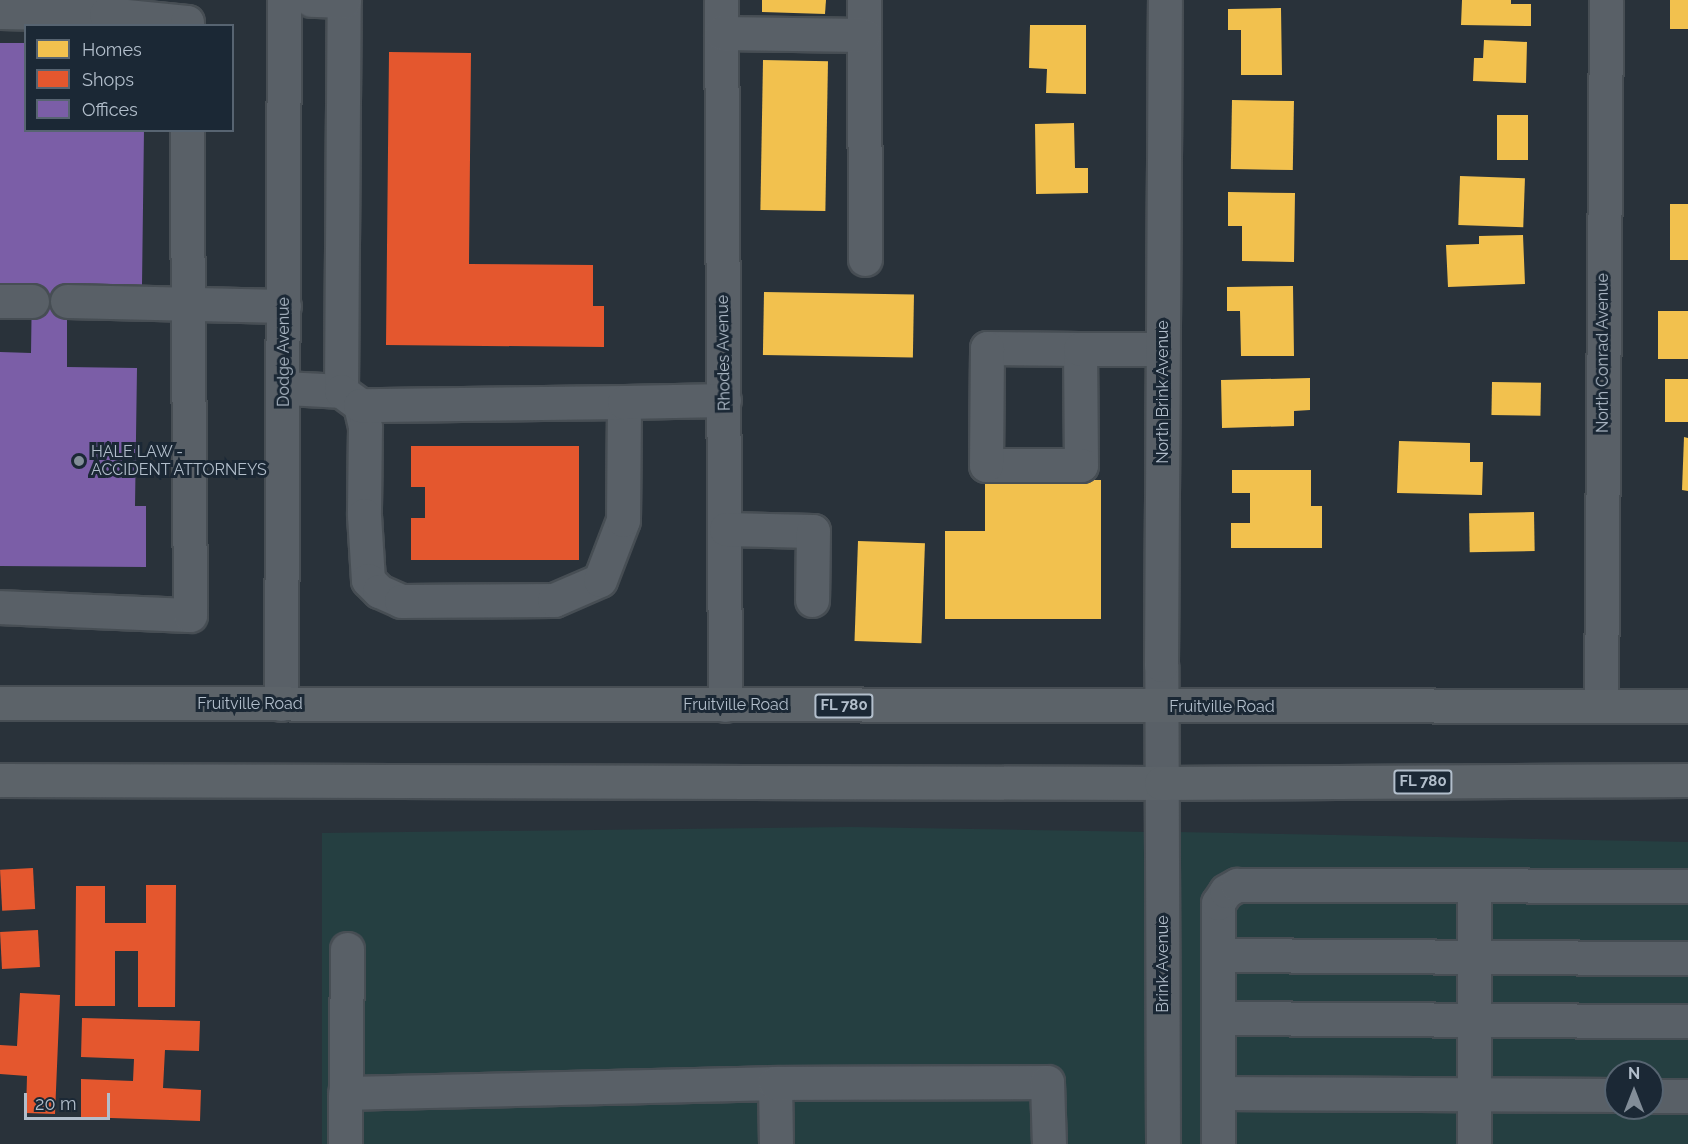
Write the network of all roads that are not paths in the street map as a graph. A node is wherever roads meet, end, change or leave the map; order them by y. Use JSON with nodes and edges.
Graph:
{"nodes":[{"id":1,"x":284,"y":0,"type":"edge"},
{"id":2,"x":311,"y":0,"type":"edge"},
{"id":3,"x":721,"y":0,"type":"edge"},
{"id":4,"x":864,"y":0,"type":"edge"},
{"id":5,"x":1165,"y":0,"type":"edge"},
{"id":6,"x":1606,"y":0,"type":"edge"},
{"id":7,"x":0,"y":12,"type":"edge"},
{"id":8,"x":187,"y":24,"type":"edge"},
{"id":9,"x":721,"y":33,"type":"junction"},
{"id":10,"x":864,"y":35,"type":"junction"},
{"id":11,"x":187,"y":132,"type":"edge"},
{"id":12,"x":865,"y":259,"type":"dead end"},
{"id":13,"x":67,"y":301,"type":"dead end"},
{"id":14,"x":188,"y":302,"type":"junction"},
{"id":15,"x":284,"y":306,"type":"junction"},
{"id":16,"x":1080,"y":349,"type":"junction"},
{"id":17,"x":1163,"y":349,"type":"junction"},
{"id":18,"x":284,"y":388,"type":"junction"},
{"id":19,"x":350,"y":398,"type":"junction"},
{"id":20,"x":724,"y":400,"type":"junction"},
{"id":21,"x":624,"y":402,"type":"junction"},
{"id":22,"x":726,"y":529,"type":"junction"},
{"id":23,"x":812,"y":600,"type":"dead end"},
{"id":24,"x":0,"y":607,"type":"edge"},
{"id":25,"x":0,"y":703,"type":"edge"},
{"id":26,"x":282,"y":704,"type":"junction"},
{"id":27,"x":725,"y":705,"type":"junction"},
{"id":28,"x":1600,"y":706,"type":"junction"},
{"id":29,"x":1688,"y":706,"type":"edge"},
{"id":30,"x":1161,"y":707,"type":"junction"},
{"id":31,"x":0,"y":780,"type":"edge"},
{"id":32,"x":1688,"y":780,"type":"edge"},
{"id":33,"x":1161,"y":783,"type":"junction"},
{"id":34,"x":1474,"y":886,"type":"junction"},
{"id":35,"x":1688,"y":886,"type":"edge"},
{"id":36,"x":346,"y":949,"type":"dead end"},
{"id":37,"x":1218,"y":955,"type":"junction"},
{"id":38,"x":1474,"y":957,"type":"junction"},
{"id":39,"x":1688,"y":958,"type":"edge"},
{"id":40,"x":1218,"y":1018,"type":"junction"},
{"id":41,"x":1474,"y":1019,"type":"junction"},
{"id":42,"x":1688,"y":1021,"type":"edge"},
{"id":43,"x":775,"y":1083,"type":"junction"},
{"id":44,"x":345,"y":1093,"type":"junction"},
{"id":45,"x":1218,"y":1093,"type":"junction"},
{"id":46,"x":1474,"y":1095,"type":"junction"},
{"id":47,"x":1604,"y":1095,"type":"edge"},
{"id":48,"x":1664,"y":1096,"type":"edge"},
{"id":49,"x":1688,"y":1096,"type":"edge"},
{"id":50,"x":345,"y":1144,"type":"edge"},
{"id":51,"x":776,"y":1144,"type":"edge"},
{"id":52,"x":1049,"y":1144,"type":"edge"},
{"id":53,"x":1163,"y":1144,"type":"edge"},
{"id":54,"x":1218,"y":1144,"type":"edge"},
{"id":55,"x":1474,"y":1144,"type":"edge"}],
"edges":[{"from":1,"to":15,"type":"street","name":"Dodge Avenue"},
{"from":2,"to":19,"type":"street"},
{"from":3,"to":9,"type":"street","name":"Rhodes Avenue"},
{"from":4,"to":10,"type":"street"},
{"from":5,"to":17,"type":"street","name":"North Brink Avenue"},
{"from":6,"to":28,"type":"street","name":"North Conrad Avenue"},
{"from":7,"to":8,"type":"street"},
{"from":9,"to":10,"type":"street"},
{"from":9,"to":20,"type":"street","name":"Rhodes Avenue"},
{"from":10,"to":12,"type":"street"},
{"from":11,"to":14,"type":"street"},
{"from":13,"to":14,"type":"street"},
{"from":14,"to":15,"type":"street"},
{"from":14,"to":24,"type":"street"},
{"from":15,"to":18,"type":"street","name":"Dodge Avenue"},
{"from":16,"to":16,"type":"street"},
{"from":16,"to":17,"type":"street"},
{"from":17,"to":30,"type":"street","name":"North Brink Avenue"},
{"from":18,"to":19,"type":"street"},
{"from":18,"to":26,"type":"street","name":"Dodge Avenue"},
{"from":19,"to":21,"type":"street"},
{"from":19,"to":21,"type":"street"},
{"from":20,"to":21,"type":"street"},
{"from":20,"to":22,"type":"street","name":"Rhodes Avenue"},
{"from":22,"to":23,"type":"street"},
{"from":22,"to":27,"type":"street","name":"Rhodes Avenue"},
{"from":25,"to":26,"type":"main road","name":"Fruitville Road","number":"FL 780"},
{"from":26,"to":27,"type":"main road","name":"Fruitville Road","number":"FL 780"},
{"from":27,"to":30,"type":"main road","name":"Fruitville Road","number":"FL 780"},
{"from":28,"to":29,"type":"main road","name":"Fruitville Road","number":"FL 780"},
{"from":28,"to":30,"type":"main road","name":"Fruitville Road","number":"FL 780"},
{"from":30,"to":33,"type":"street","name":"North Brink Avenue"},
{"from":31,"to":33,"type":"main road","number":"FL 780"},
{"from":32,"to":33,"type":"main road","number":"FL 780"},
{"from":33,"to":53,"type":"street","name":"Brink Avenue"},
{"from":34,"to":35,"type":"street"},
{"from":34,"to":37,"type":"street"},
{"from":34,"to":38,"type":"street"},
{"from":36,"to":44,"type":"street"},
{"from":37,"to":38,"type":"street"},
{"from":37,"to":40,"type":"street"},
{"from":38,"to":39,"type":"street"},
{"from":38,"to":41,"type":"street"},
{"from":40,"to":41,"type":"street"},
{"from":40,"to":45,"type":"street"},
{"from":41,"to":42,"type":"street"},
{"from":41,"to":46,"type":"street"},
{"from":43,"to":44,"type":"street"},
{"from":43,"to":51,"type":"street"},
{"from":43,"to":52,"type":"street"},
{"from":44,"to":50,"type":"street"},
{"from":45,"to":46,"type":"street"},
{"from":45,"to":54,"type":"street"},
{"from":46,"to":47,"type":"street"},
{"from":46,"to":55,"type":"street"},
{"from":48,"to":49,"type":"street"}]}
